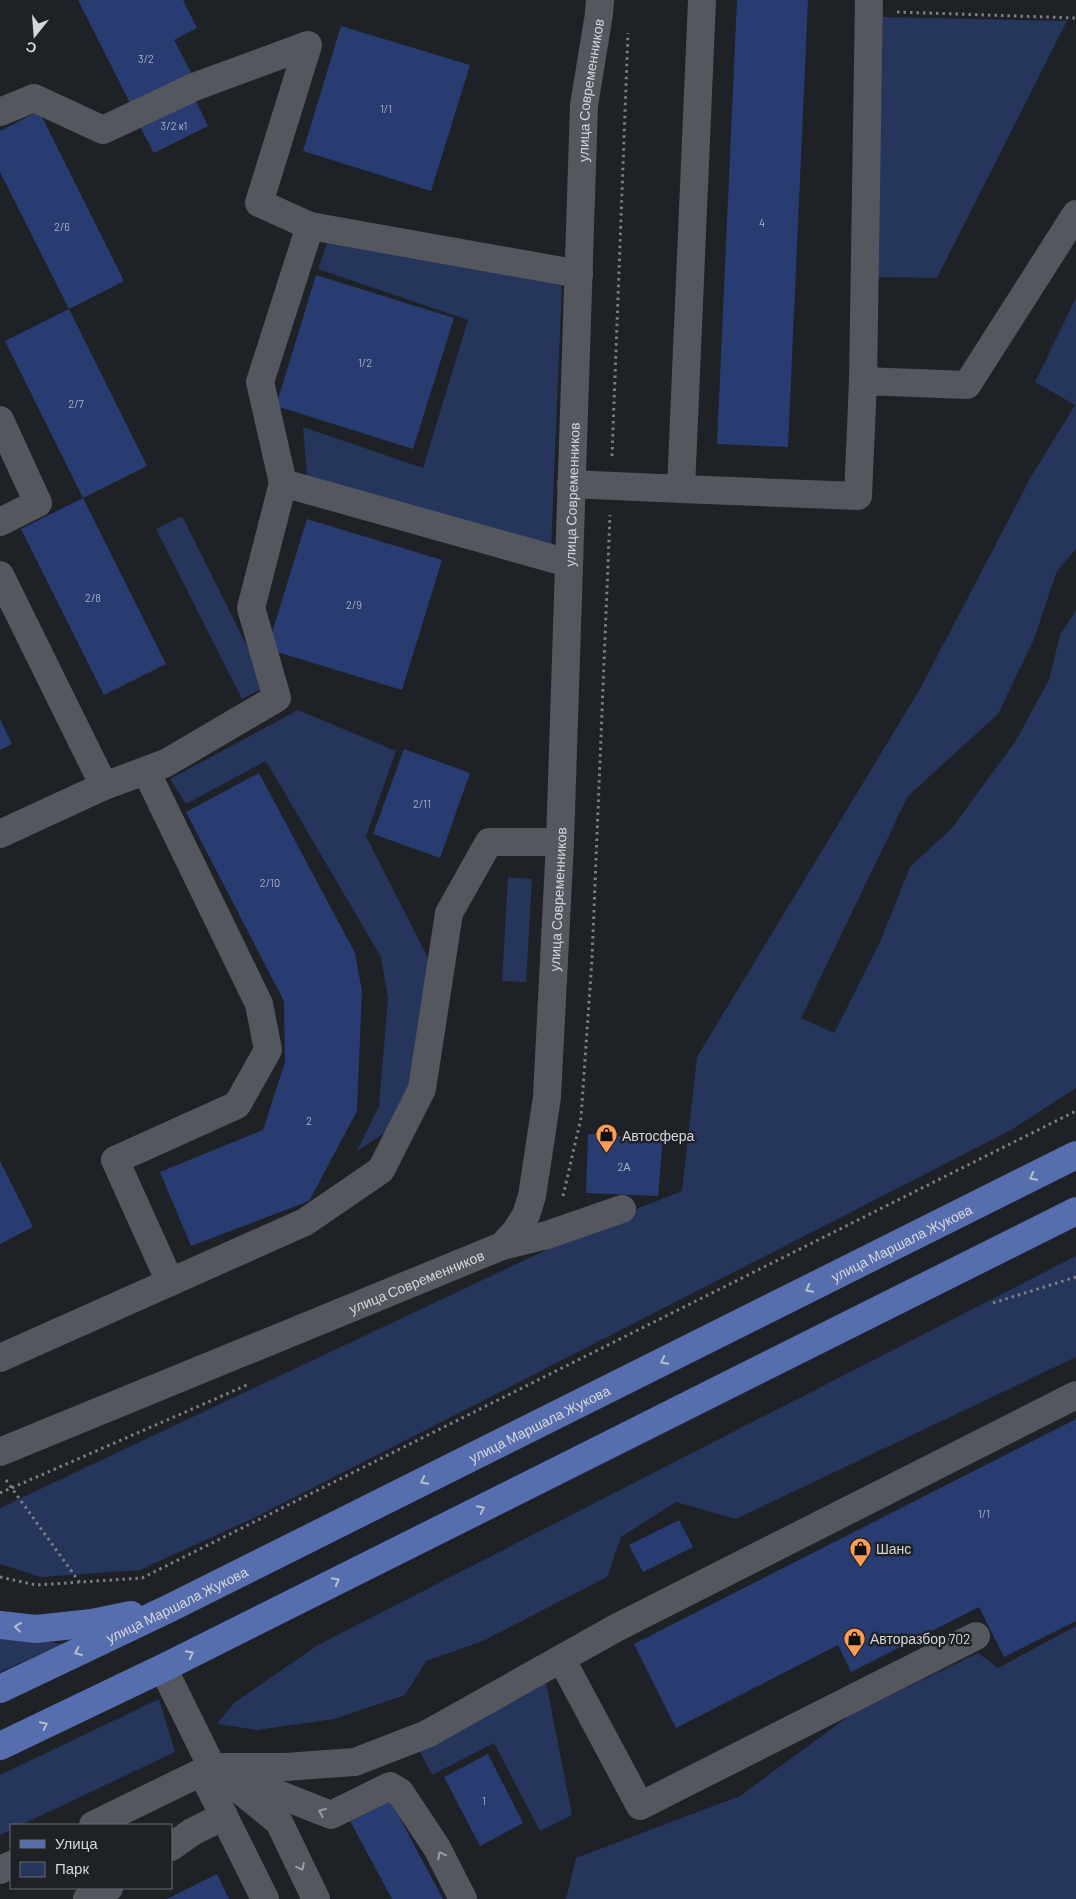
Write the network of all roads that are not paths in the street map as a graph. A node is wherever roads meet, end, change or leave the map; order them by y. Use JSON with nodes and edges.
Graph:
{"nodes":[{"id":1,"x":600,"y":0,"type":"edge"},
{"id":2,"x":702,"y":0,"type":"edge"},
{"id":3,"x":869,"y":6,"type":"edge"},
{"id":4,"x":0,"y":112,"type":"edge"},
{"id":5,"x":1076,"y":214,"type":"edge"},
{"id":6,"x":310,"y":226,"type":"junction"},
{"id":7,"x":579,"y":274,"type":"junction"},
{"id":8,"x":863,"y":381,"type":"junction"},
{"id":9,"x":0,"y":420,"type":"edge"},
{"id":10,"x":283,"y":483,"type":"junction"},
{"id":11,"x":571,"y":484,"type":"junction"},
{"id":12,"x":681,"y":489,"type":"junction"},
{"id":13,"x":0,"y":522,"type":"edge"},
{"id":14,"x":568,"y":563,"type":"junction"},
{"id":15,"x":0,"y":575,"type":"edge"},
{"id":16,"x":10,"y":620,"type":"edge"},
{"id":17,"x":146,"y":771,"type":"junction"},
{"id":18,"x":104,"y":786,"type":"junction"},
{"id":19,"x":0,"y":834,"type":"edge"},
{"id":20,"x":560,"y":842,"type":"junction"},
{"id":21,"x":1076,"y":1154,"type":"edge"},
{"id":22,"x":622,"y":1210,"type":"dead end"},
{"id":23,"x":1076,"y":1211,"type":"edge"},
{"id":24,"x":502,"y":1246,"type":"junction"},
{"id":25,"x":170,"y":1282,"type":"junction"},
{"id":26,"x":0,"y":1358,"type":"edge"},
{"id":27,"x":1076,"y":1395,"type":"edge"},
{"id":28,"x":0,"y":1452,"type":"edge"},
{"id":29,"x":170,"y":1608,"type":"junction"},
{"id":30,"x":0,"y":1625,"type":"edge"},
{"id":31,"x":976,"y":1636,"type":"dead end"},
{"id":32,"x":562,"y":1660,"type":"junction"},
{"id":33,"x":163,"y":1668,"type":"junction"},
{"id":34,"x":0,"y":1689,"type":"edge"},
{"id":35,"x":0,"y":1746,"type":"edge"},
{"id":36,"x":207,"y":1770,"type":"junction"},
{"id":37,"x":224,"y":1816,"type":"junction"},
{"id":38,"x":95,"y":1824,"type":"edge"},
{"id":39,"x":172,"y":1846,"type":"edge"},
{"id":40,"x":107,"y":1889,"type":"edge"},
{"id":41,"x":87,"y":1899,"type":"edge"},
{"id":42,"x":265,"y":1899,"type":"edge"},
{"id":43,"x":316,"y":1899,"type":"edge"},
{"id":44,"x":463,"y":1899,"type":"edge"}],
"edges":[{"from":1,"to":7,"type":"street","name":"улица Современников"},
{"from":2,"to":12,"type":"street"},
{"from":3,"to":8,"type":"street"},
{"from":4,"to":6,"type":"street"},
{"from":5,"to":8,"type":"street"},
{"from":6,"to":7,"type":"street"},
{"from":6,"to":10,"type":"street"},
{"from":7,"to":11,"type":"street","name":"улица Современников"},
{"from":8,"to":12,"type":"street"},
{"from":9,"to":13,"type":"street"},
{"from":10,"to":14,"type":"street"},
{"from":10,"to":17,"type":"street"},
{"from":11,"to":12,"type":"street"},
{"from":11,"to":14,"type":"street","name":"улица Современников"},
{"from":14,"to":20,"type":"street","name":"улица Современников"},
{"from":15,"to":16,"type":"street"},
{"from":16,"to":18,"type":"street"},
{"from":17,"to":18,"type":"street"},
{"from":17,"to":25,"type":"street"},
{"from":18,"to":19,"type":"street"},
{"from":20,"to":24,"type":"street","name":"улица Современников"},
{"from":20,"to":25,"type":"street"},
{"from":21,"to":29,"type":"main road","name":"улица Маршала Жукова","one_way":true},
{"from":22,"to":24,"type":"street"},
{"from":33,"to":23,"type":"main road","one_way":true},
{"from":24,"to":28,"type":"street","name":"улица Современников"},
{"from":25,"to":26,"type":"street"},
{"from":27,"to":32,"type":"street"},
{"from":29,"to":30,"type":"main road","one_way":true},
{"from":29,"to":34,"type":"main road","name":"улица Маршала Жукова","one_way":true},
{"from":31,"to":32,"type":"street"},
{"from":32,"to":36,"type":"street"},
{"from":35,"to":33,"type":"main road","one_way":true},
{"from":33,"to":36,"type":"street"},
{"from":36,"to":37,"type":"street"},
{"from":36,"to":38,"type":"street"},
{"from":36,"to":43,"type":"street","one_way":true},
{"from":44,"to":36,"type":"street","one_way":true},
{"from":37,"to":39,"type":"street"},
{"from":37,"to":42,"type":"street"},
{"from":40,"to":41,"type":"street"}]}
